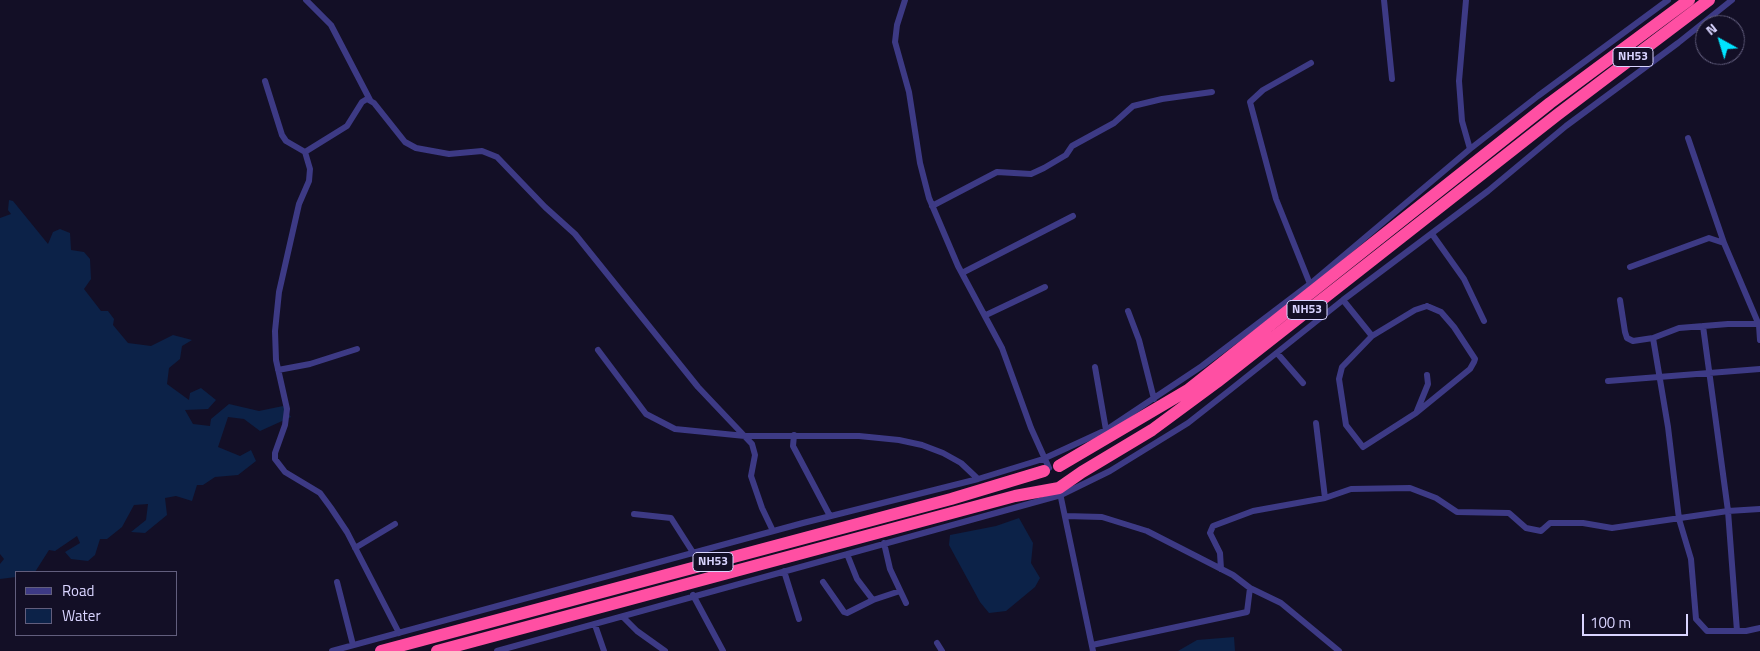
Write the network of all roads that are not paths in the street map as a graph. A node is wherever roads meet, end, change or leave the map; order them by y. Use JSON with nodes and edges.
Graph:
{"nodes":[{"id":1,"x":306,"y":0,"type":"edge"},
{"id":2,"x":905,"y":0,"type":"edge"},
{"id":3,"x":1384,"y":0,"type":"edge"},
{"id":4,"x":1466,"y":0,"type":"edge"},
{"id":5,"x":1668,"y":0,"type":"edge"},
{"id":6,"x":1689,"y":0,"type":"edge"},
{"id":7,"x":1709,"y":0,"type":"edge"},
{"id":8,"x":1732,"y":0,"type":"edge"},
{"id":9,"x":1311,"y":63,"type":"dead end"},
{"id":10,"x":1392,"y":79,"type":"dead end"},
{"id":11,"x":265,"y":81,"type":"dead end"},
{"id":12,"x":1212,"y":92,"type":"dead end"},
{"id":13,"x":370,"y":100,"type":"junction"},
{"id":14,"x":1688,"y":138,"type":"dead end"},
{"id":15,"x":1470,"y":150,"type":"junction"},
{"id":16,"x":305,"y":152,"type":"junction"},
{"id":17,"x":932,"y":206,"type":"junction"},
{"id":18,"x":1073,"y":216,"type":"dead end"},
{"id":19,"x":1432,"y":234,"type":"junction"},
{"id":20,"x":1724,"y":243,"type":"junction"},
{"id":21,"x":1630,"y":267,"type":"dead end"},
{"id":22,"x":962,"y":273,"type":"junction"},
{"id":23,"x":1310,"y":284,"type":"junction"},
{"id":24,"x":1046,"y":287,"type":"dead end"},
{"id":25,"x":1343,"y":300,"type":"junction"},
{"id":26,"x":1620,"y":300,"type":"dead end"},
{"id":27,"x":1128,"y":311,"type":"dead end"},
{"id":28,"x":986,"y":315,"type":"junction"},
{"id":29,"x":1484,"y":321,"type":"dead end"},
{"id":30,"x":1760,"y":324,"type":"edge"},
{"id":31,"x":1703,"y":326,"type":"junction"},
{"id":32,"x":1372,"y":336,"type":"junction"},
{"id":33,"x":1654,"y":338,"type":"junction"},
{"id":34,"x":1760,"y":340,"type":"edge"},
{"id":35,"x":357,"y":349,"type":"dead end"},
{"id":36,"x":598,"y":350,"type":"dead end"},
{"id":37,"x":1277,"y":353,"type":"junction"},
{"id":38,"x":1095,"y":368,"type":"dead end"},
{"id":39,"x":1760,"y":368,"type":"edge"},
{"id":40,"x":278,"y":370,"type":"junction"},
{"id":41,"x":1709,"y":374,"type":"junction"},
{"id":42,"x":1427,"y":375,"type":"dead end"},
{"id":43,"x":1660,"y":378,"type":"junction"},
{"id":44,"x":1608,"y":381,"type":"dead end"},
{"id":45,"x":1303,"y":383,"type":"dead end"},
{"id":46,"x":1154,"y":399,"type":"junction"},
{"id":47,"x":1416,"y":413,"type":"junction"},
{"id":48,"x":1316,"y":422,"type":"dead end"},
{"id":49,"x":1106,"y":430,"type":"junction"},
{"id":50,"x":794,"y":435,"type":"junction"},
{"id":51,"x":745,"y":436,"type":"junction"},
{"id":52,"x":1049,"y":466,"type":"junction"},
{"id":53,"x":978,"y":479,"type":"junction"},
{"id":54,"x":1059,"y":488,"type":"junction"},
{"id":55,"x":1325,"y":498,"type":"junction"},
{"id":56,"x":1760,"y":509,"type":"edge"},
{"id":57,"x":1728,"y":511,"type":"junction"},
{"id":58,"x":634,"y":514,"type":"dead end"},
{"id":59,"x":830,"y":516,"type":"junction"},
{"id":60,"x":1065,"y":516,"type":"junction"},
{"id":61,"x":1679,"y":519,"type":"junction"},
{"id":62,"x":395,"y":524,"type":"dead end"},
{"id":63,"x":773,"y":531,"type":"junction"},
{"id":64,"x":884,"y":543,"type":"junction"},
{"id":65,"x":355,"y":548,"type":"junction"},
{"id":66,"x":694,"y":554,"type":"junction"},
{"id":67,"x":847,"y":554,"type":"junction"},
{"id":68,"x":1220,"y":569,"type":"junction"},
{"id":69,"x":784,"y":571,"type":"junction"},
{"id":70,"x":337,"y":582,"type":"dead end"},
{"id":71,"x":823,"y":582,"type":"dead end"},
{"id":72,"x":1250,"y":588,"type":"junction"},
{"id":73,"x":900,"y":591,"type":"junction"},
{"id":74,"x":693,"y":595,"type":"junction"},
{"id":75,"x":873,"y":600,"type":"junction"},
{"id":76,"x":906,"y":603,"type":"dead end"},
{"id":77,"x":623,"y":617,"type":"junction"},
{"id":78,"x":799,"y":619,"type":"dead end"},
{"id":79,"x":595,"y":625,"type":"junction"},
{"id":80,"x":1760,"y":628,"type":"edge"},
{"id":81,"x":1737,"y":631,"type":"junction"},
{"id":82,"x":399,"y":633,"type":"junction"},
{"id":83,"x":937,"y":643,"type":"dead end"},
{"id":84,"x":353,"y":645,"type":"junction"},
{"id":85,"x":1092,"y":648,"type":"edge"},
{"id":86,"x":506,"y":650,"type":"edge"},
{"id":87,"x":332,"y":651,"type":"edge"},
{"id":88,"x":381,"y":651,"type":"edge"},
{"id":89,"x":436,"y":651,"type":"edge"},
{"id":90,"x":497,"y":651,"type":"edge"},
{"id":91,"x":604,"y":651,"type":"edge"},
{"id":92,"x":665,"y":651,"type":"edge"},
{"id":93,"x":723,"y":651,"type":"edge"},
{"id":94,"x":942,"y":651,"type":"edge"},
{"id":95,"x":1339,"y":651,"type":"edge"}],
"edges":[{"from":1,"to":13,"type":"street"},
{"from":2,"to":17,"type":"street"},
{"from":3,"to":10,"type":"street"},
{"from":4,"to":15,"type":"street"},
{"from":5,"to":15,"type":"street"},
{"from":6,"to":52,"type":"highway","number":"NH53"},
{"from":7,"to":54,"type":"highway","number":"NH53"},
{"from":8,"to":19,"type":"street"},
{"from":9,"to":23,"type":"street"},
{"from":11,"to":16,"type":"street"},
{"from":12,"to":17,"type":"street"},
{"from":13,"to":16,"type":"street"},
{"from":13,"to":51,"type":"street"},
{"from":14,"to":20,"type":"street"},
{"from":15,"to":23,"type":"street"},
{"from":16,"to":40,"type":"street"},
{"from":17,"to":22,"type":"street"},
{"from":18,"to":22,"type":"street"},
{"from":19,"to":25,"type":"street"},
{"from":19,"to":29,"type":"street"},
{"from":20,"to":21,"type":"street"},
{"from":20,"to":30,"type":"street"},
{"from":22,"to":28,"type":"street"},
{"from":23,"to":46,"type":"street"},
{"from":24,"to":28,"type":"street"},
{"from":25,"to":32,"type":"street"},
{"from":25,"to":37,"type":"street"},
{"from":26,"to":33,"type":"street"},
{"from":27,"to":46,"type":"street"},
{"from":28,"to":52,"type":"street"},
{"from":30,"to":31,"type":"street"},
{"from":30,"to":34,"type":"street"},
{"from":31,"to":33,"type":"street"},
{"from":31,"to":41,"type":"street"},
{"from":32,"to":47,"type":"street"},
{"from":32,"to":47,"type":"street"},
{"from":33,"to":43,"type":"street"},
{"from":35,"to":40,"type":"street"},
{"from":36,"to":51,"type":"street"},
{"from":37,"to":45,"type":"street"},
{"from":37,"to":54,"type":"street"},
{"from":38,"to":49,"type":"street"},
{"from":39,"to":41,"type":"street"},
{"from":40,"to":65,"type":"street"},
{"from":41,"to":43,"type":"street"},
{"from":41,"to":57,"type":"street"},
{"from":42,"to":47,"type":"street"},
{"from":43,"to":44,"type":"street"},
{"from":43,"to":61,"type":"street"},
{"from":46,"to":49,"type":"street"},
{"from":48,"to":55,"type":"street"},
{"from":49,"to":52,"type":"street"},
{"from":50,"to":51,"type":"street"},
{"from":50,"to":53,"type":"street"},
{"from":50,"to":59,"type":"street"},
{"from":51,"to":63,"type":"street"},
{"from":52,"to":53,"type":"street"},
{"from":52,"to":54,"type":"highway"},
{"from":52,"to":54,"type":"highway"},
{"from":52,"to":88,"type":"highway","number":"NH53"},
{"from":53,"to":59,"type":"street"},
{"from":54,"to":60,"type":"street"},
{"from":54,"to":64,"type":"street"},
{"from":54,"to":89,"type":"highway","number":"NH53"},
{"from":55,"to":61,"type":"street"},
{"from":55,"to":68,"type":"street"},
{"from":56,"to":57,"type":"street"},
{"from":57,"to":61,"type":"street"},
{"from":57,"to":81,"type":"street"},
{"from":58,"to":66,"type":"street"},
{"from":59,"to":63,"type":"street"},
{"from":60,"to":68,"type":"street"},
{"from":60,"to":85,"type":"street"},
{"from":61,"to":81,"type":"street"},
{"from":62,"to":65,"type":"street"},
{"from":63,"to":66,"type":"street"},
{"from":64,"to":67,"type":"street"},
{"from":64,"to":73,"type":"street"},
{"from":65,"to":82,"type":"street"},
{"from":66,"to":82,"type":"street"},
{"from":67,"to":69,"type":"street"},
{"from":67,"to":75,"type":"street"},
{"from":68,"to":72,"type":"street"},
{"from":69,"to":74,"type":"street"},
{"from":69,"to":78,"type":"street"},
{"from":70,"to":84,"type":"street"},
{"from":71,"to":75,"type":"street"},
{"from":72,"to":85,"type":"street"},
{"from":72,"to":95,"type":"street"},
{"from":73,"to":75,"type":"street"},
{"from":73,"to":76,"type":"street"},
{"from":74,"to":77,"type":"street"},
{"from":74,"to":93,"type":"street"},
{"from":77,"to":79,"type":"street"},
{"from":77,"to":92,"type":"street"},
{"from":79,"to":86,"type":"street"},
{"from":79,"to":91,"type":"street"},
{"from":80,"to":81,"type":"street"},
{"from":82,"to":84,"type":"street"},
{"from":83,"to":94,"type":"street"},
{"from":84,"to":87,"type":"street"},
{"from":86,"to":90,"type":"street"}]}
